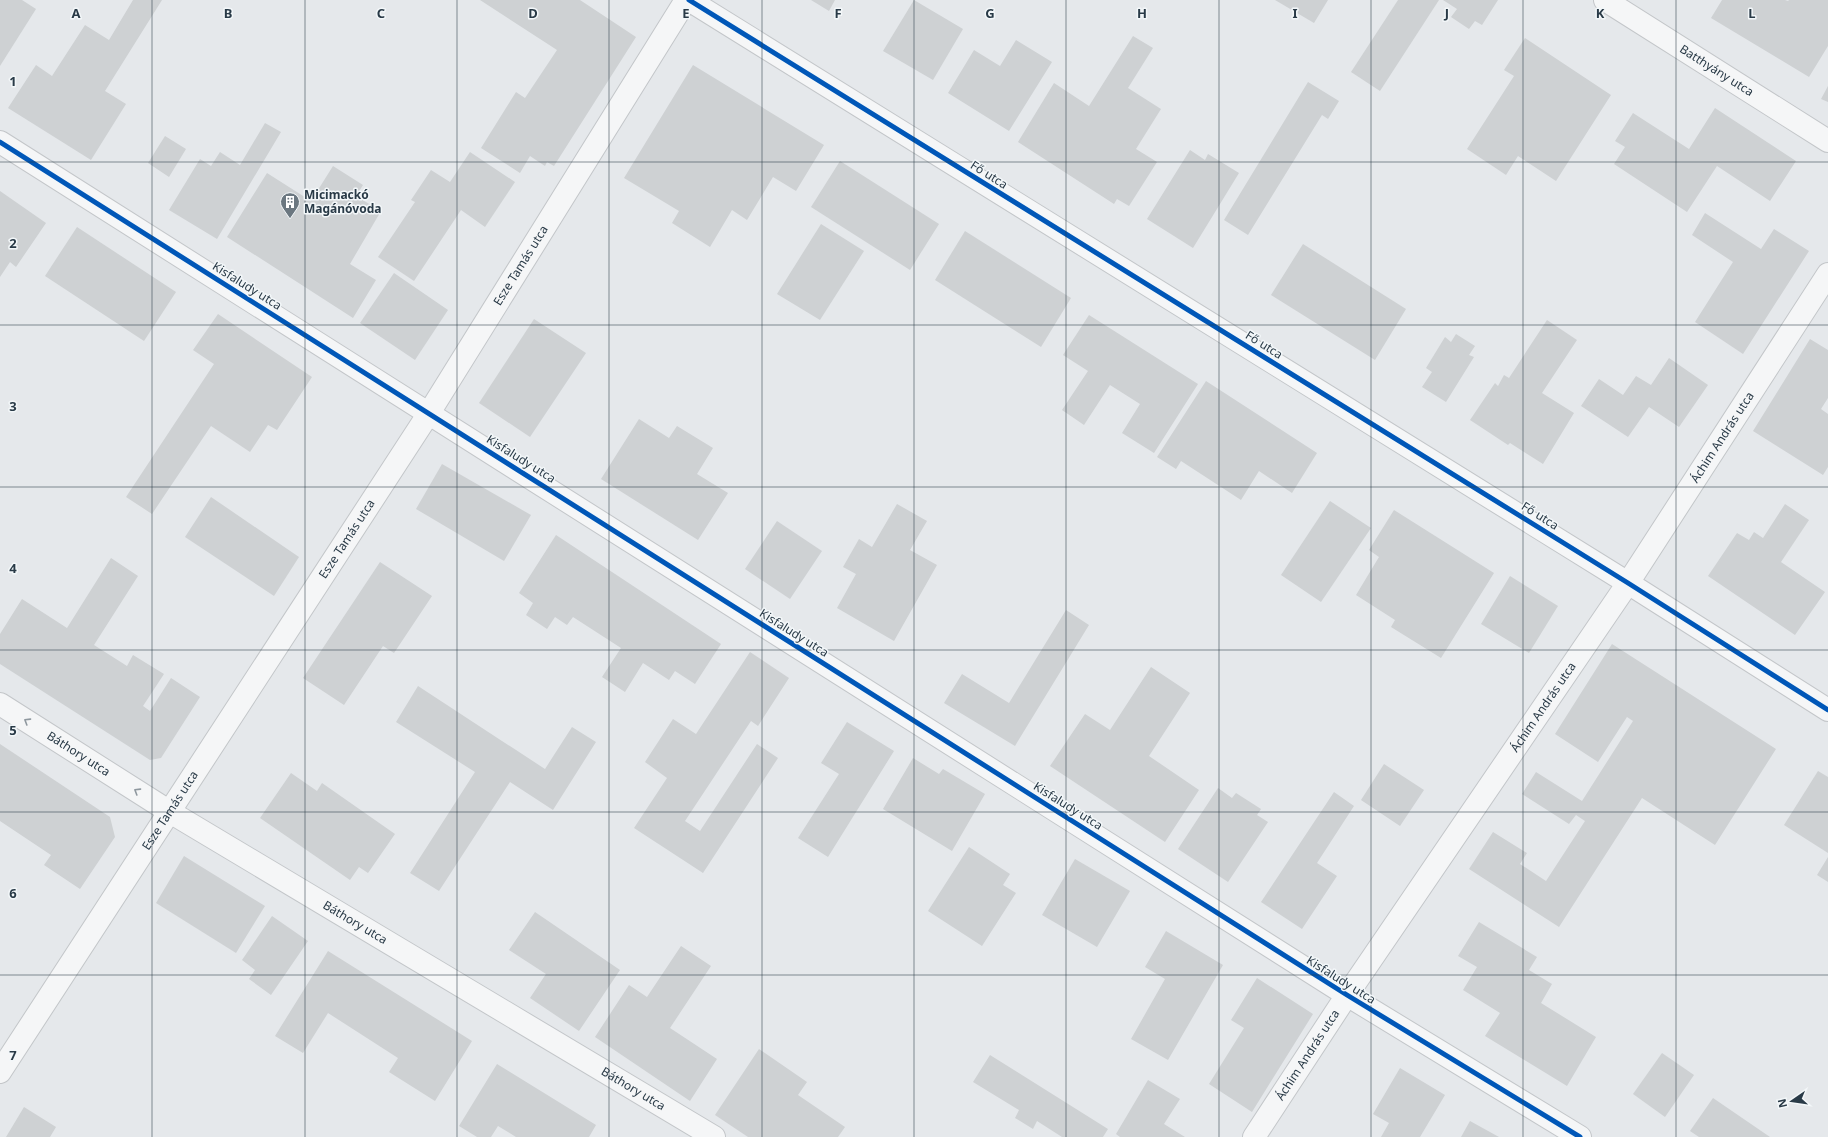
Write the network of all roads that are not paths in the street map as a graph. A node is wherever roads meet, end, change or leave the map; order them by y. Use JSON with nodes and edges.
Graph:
{"nodes":[{"id":1,"x":687,"y":0,"type":"edge"},
{"id":2,"x":1605,"y":0,"type":"edge"},
{"id":3,"x":1828,"y":141,"type":"edge"},
{"id":4,"x":0,"y":142,"type":"edge"},
{"id":5,"x":1828,"y":274,"type":"edge"},
{"id":6,"x":430,"y":413,"type":"junction"},
{"id":7,"x":1628,"y":583,"type":"junction"},
{"id":8,"x":0,"y":704,"type":"edge"},
{"id":9,"x":1828,"y":710,"type":"edge"},
{"id":10,"x":170,"y":812,"type":"junction"},
{"id":11,"x":1347,"y":995,"type":"junction"},
{"id":12,"x":0,"y":1072,"type":"edge"},
{"id":13,"x":714,"y":1137,"type":"edge"},
{"id":14,"x":1254,"y":1137,"type":"edge"},
{"id":15,"x":1580,"y":1137,"type":"edge"}],
"edges":[{"from":1,"to":6,"type":"street","name":"Esze Tamás utca"},
{"from":1,"to":7,"type":"street","name":"Fő utca"},
{"from":2,"to":3,"type":"street","name":"Batthyány utca"},
{"from":4,"to":6,"type":"street","name":"Kisfaludy utca"},
{"from":5,"to":7,"type":"street","name":"Áchim András utca"},
{"from":6,"to":10,"type":"street","name":"Esze Tamás utca"},
{"from":6,"to":11,"type":"street","name":"Kisfaludy utca"},
{"from":7,"to":9,"type":"street","name":"Fő utca"},
{"from":7,"to":11,"type":"street","name":"Áchim András utca"},
{"from":10,"to":8,"type":"street","name":"Báthory utca","one_way":true},
{"from":10,"to":12,"type":"street","name":"Esze Tamás utca"},
{"from":10,"to":13,"type":"street","name":"Báthory utca"},
{"from":11,"to":14,"type":"street","name":"Áchim András utca"},
{"from":11,"to":15,"type":"street","name":"Kisfaludy utca"}]}
